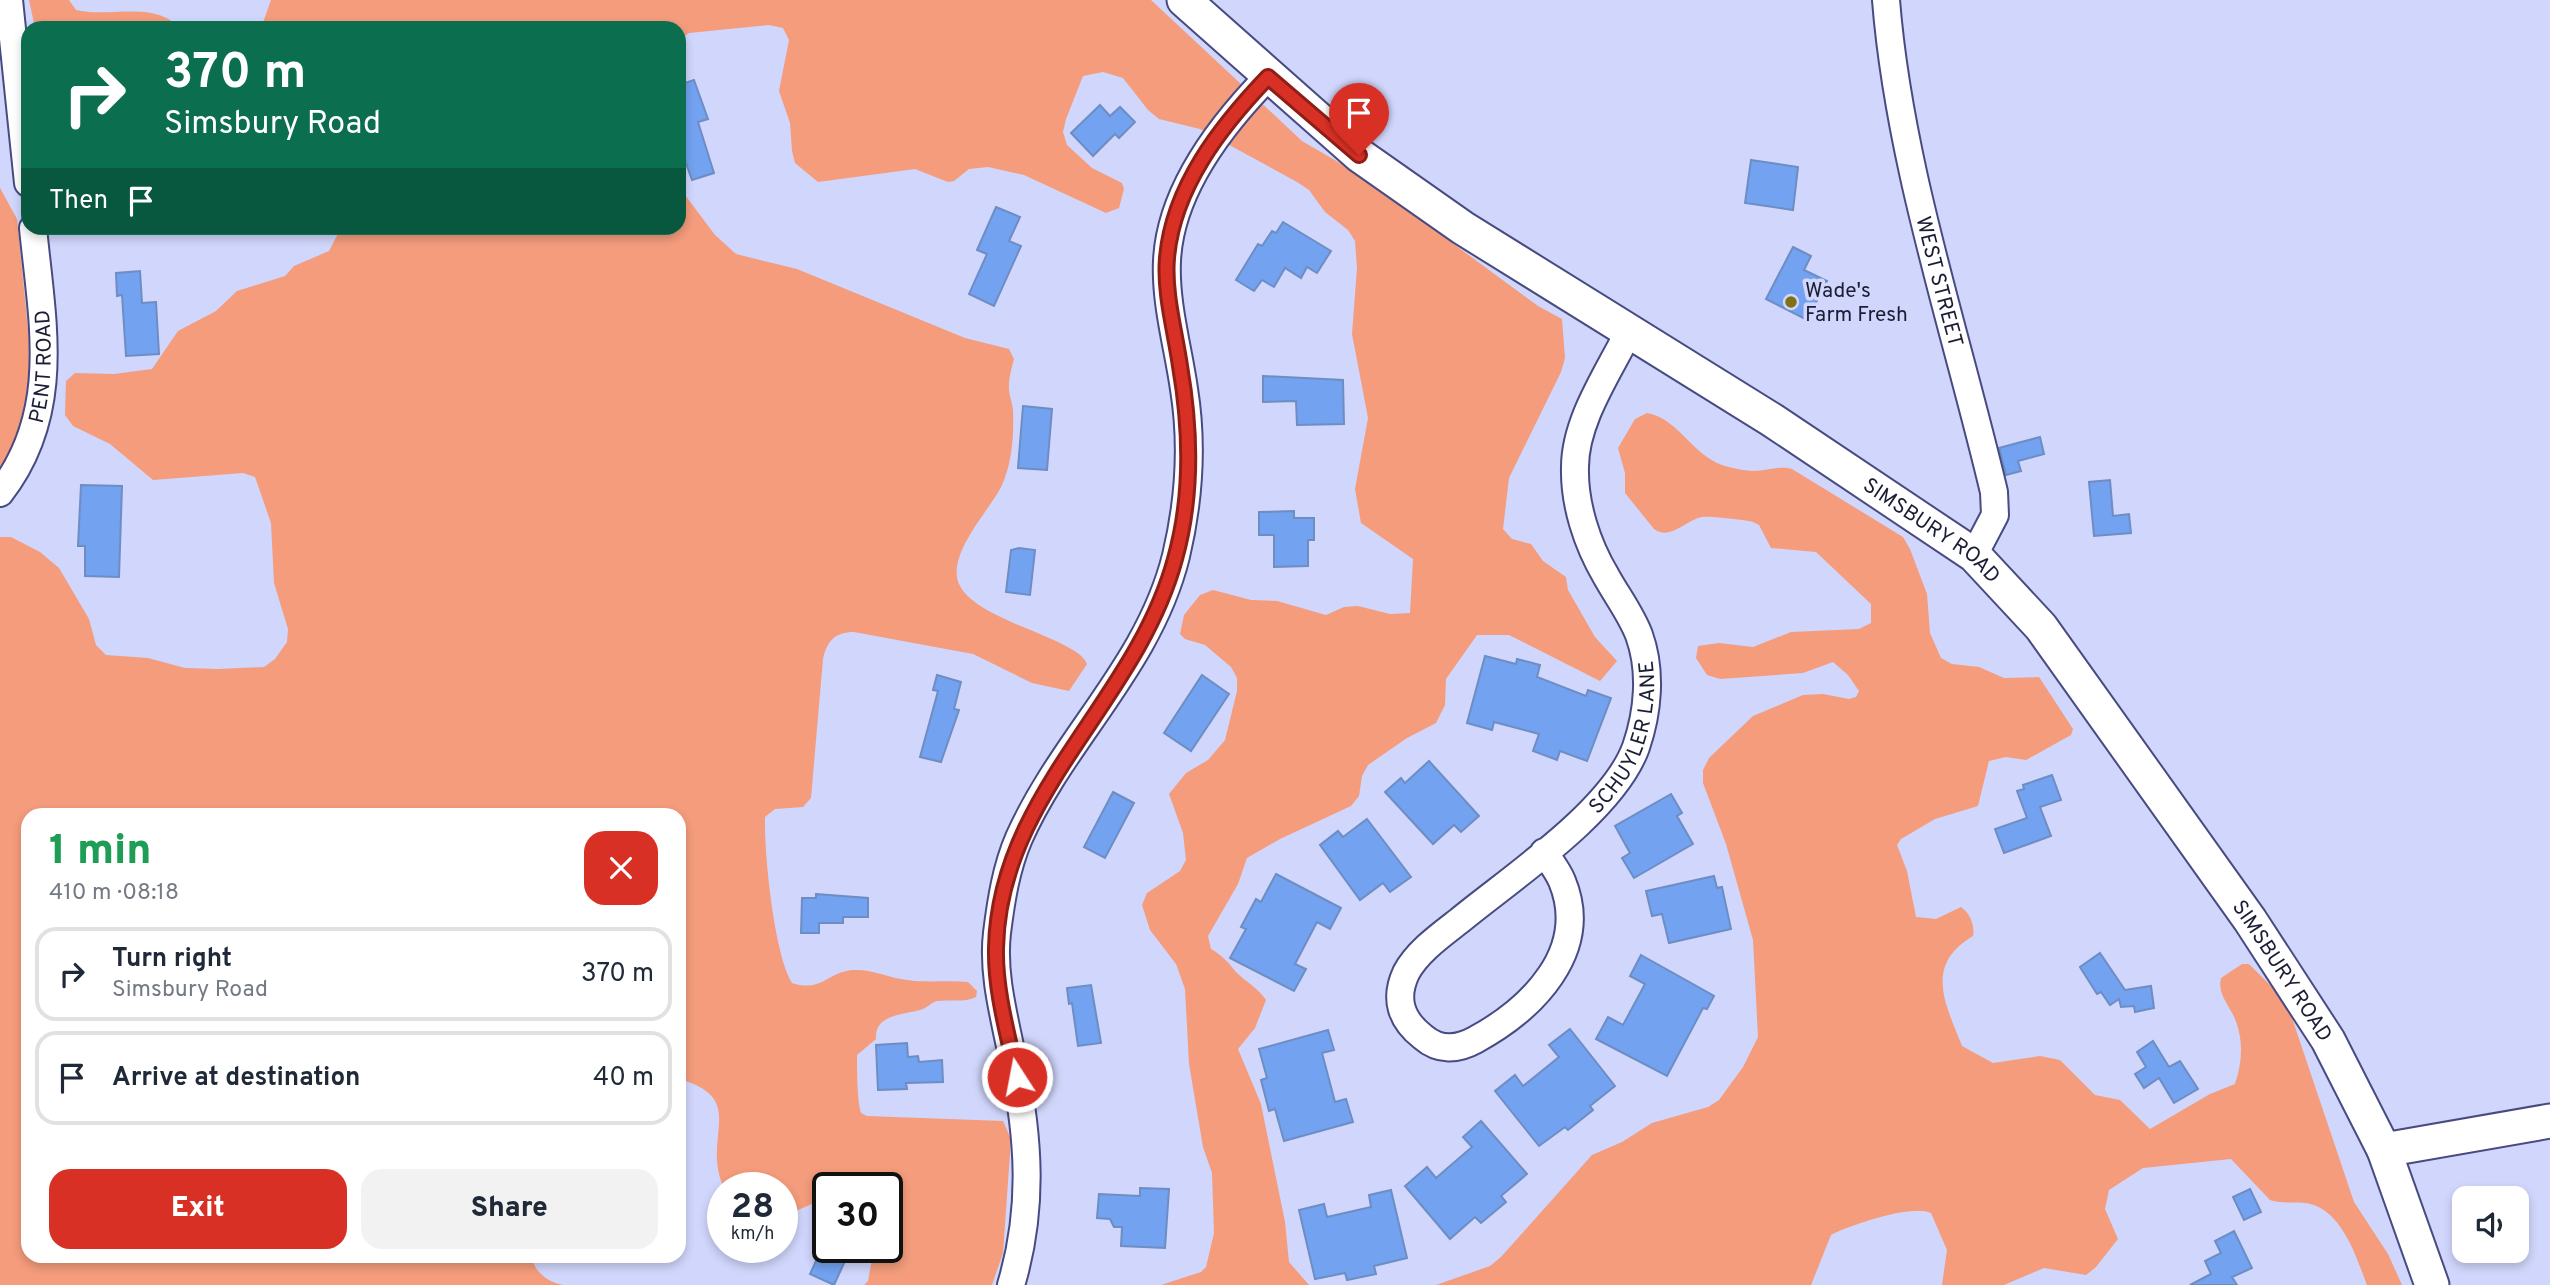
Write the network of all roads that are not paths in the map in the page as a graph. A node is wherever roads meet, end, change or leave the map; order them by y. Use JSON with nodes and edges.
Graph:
{"nodes":[{"id":1,"x":9,"y":0,"type":"edge"},
{"id":2,"x":1184,"y":0,"type":"edge"},
{"id":3,"x":1886,"y":0,"type":"edge"},
{"id":4,"x":1268,"y":77,"type":"junction"},
{"id":5,"x":21,"y":116,"type":"edge"},
{"id":6,"x":34,"y":235,"type":"edge"},
{"id":7,"x":1629,"y":331,"type":"junction"},
{"id":8,"x":0,"y":493,"type":"edge"},
{"id":9,"x":1974,"y":555,"type":"junction"},
{"id":10,"x":1544,"y":852,"type":"junction"},
{"id":11,"x":2550,"y":1121,"type":"edge"},
{"id":12,"x":2384,"y":1150,"type":"junction"},
{"id":13,"x":1012,"y":1285,"type":"edge"},
{"id":14,"x":2432,"y":1285,"type":"edge"}],
"edges":[{"from":1,"to":5,"type":"street"},
{"from":2,"to":4,"type":"main road","name":"SIMSBURY ROAD"},
{"from":3,"to":9,"type":"street","name":"WEST STREET"},
{"from":4,"to":7,"type":"main road","name":"SIMSBURY ROAD"},
{"from":4,"to":13,"type":"street"},
{"from":6,"to":8,"type":"street","name":"PENT ROAD"},
{"from":7,"to":9,"type":"main road","name":"SIMSBURY ROAD"},
{"from":7,"to":10,"type":"street","name":"SCHUYLER LANE"},
{"from":9,"to":12,"type":"main road","name":"SIMSBURY ROAD"},
{"from":10,"to":10,"type":"street","name":"SCHUYLER LANE"},
{"from":11,"to":12,"type":"main road"},
{"from":12,"to":14,"type":"main road","name":"SIMSBURY ROAD"}]}
